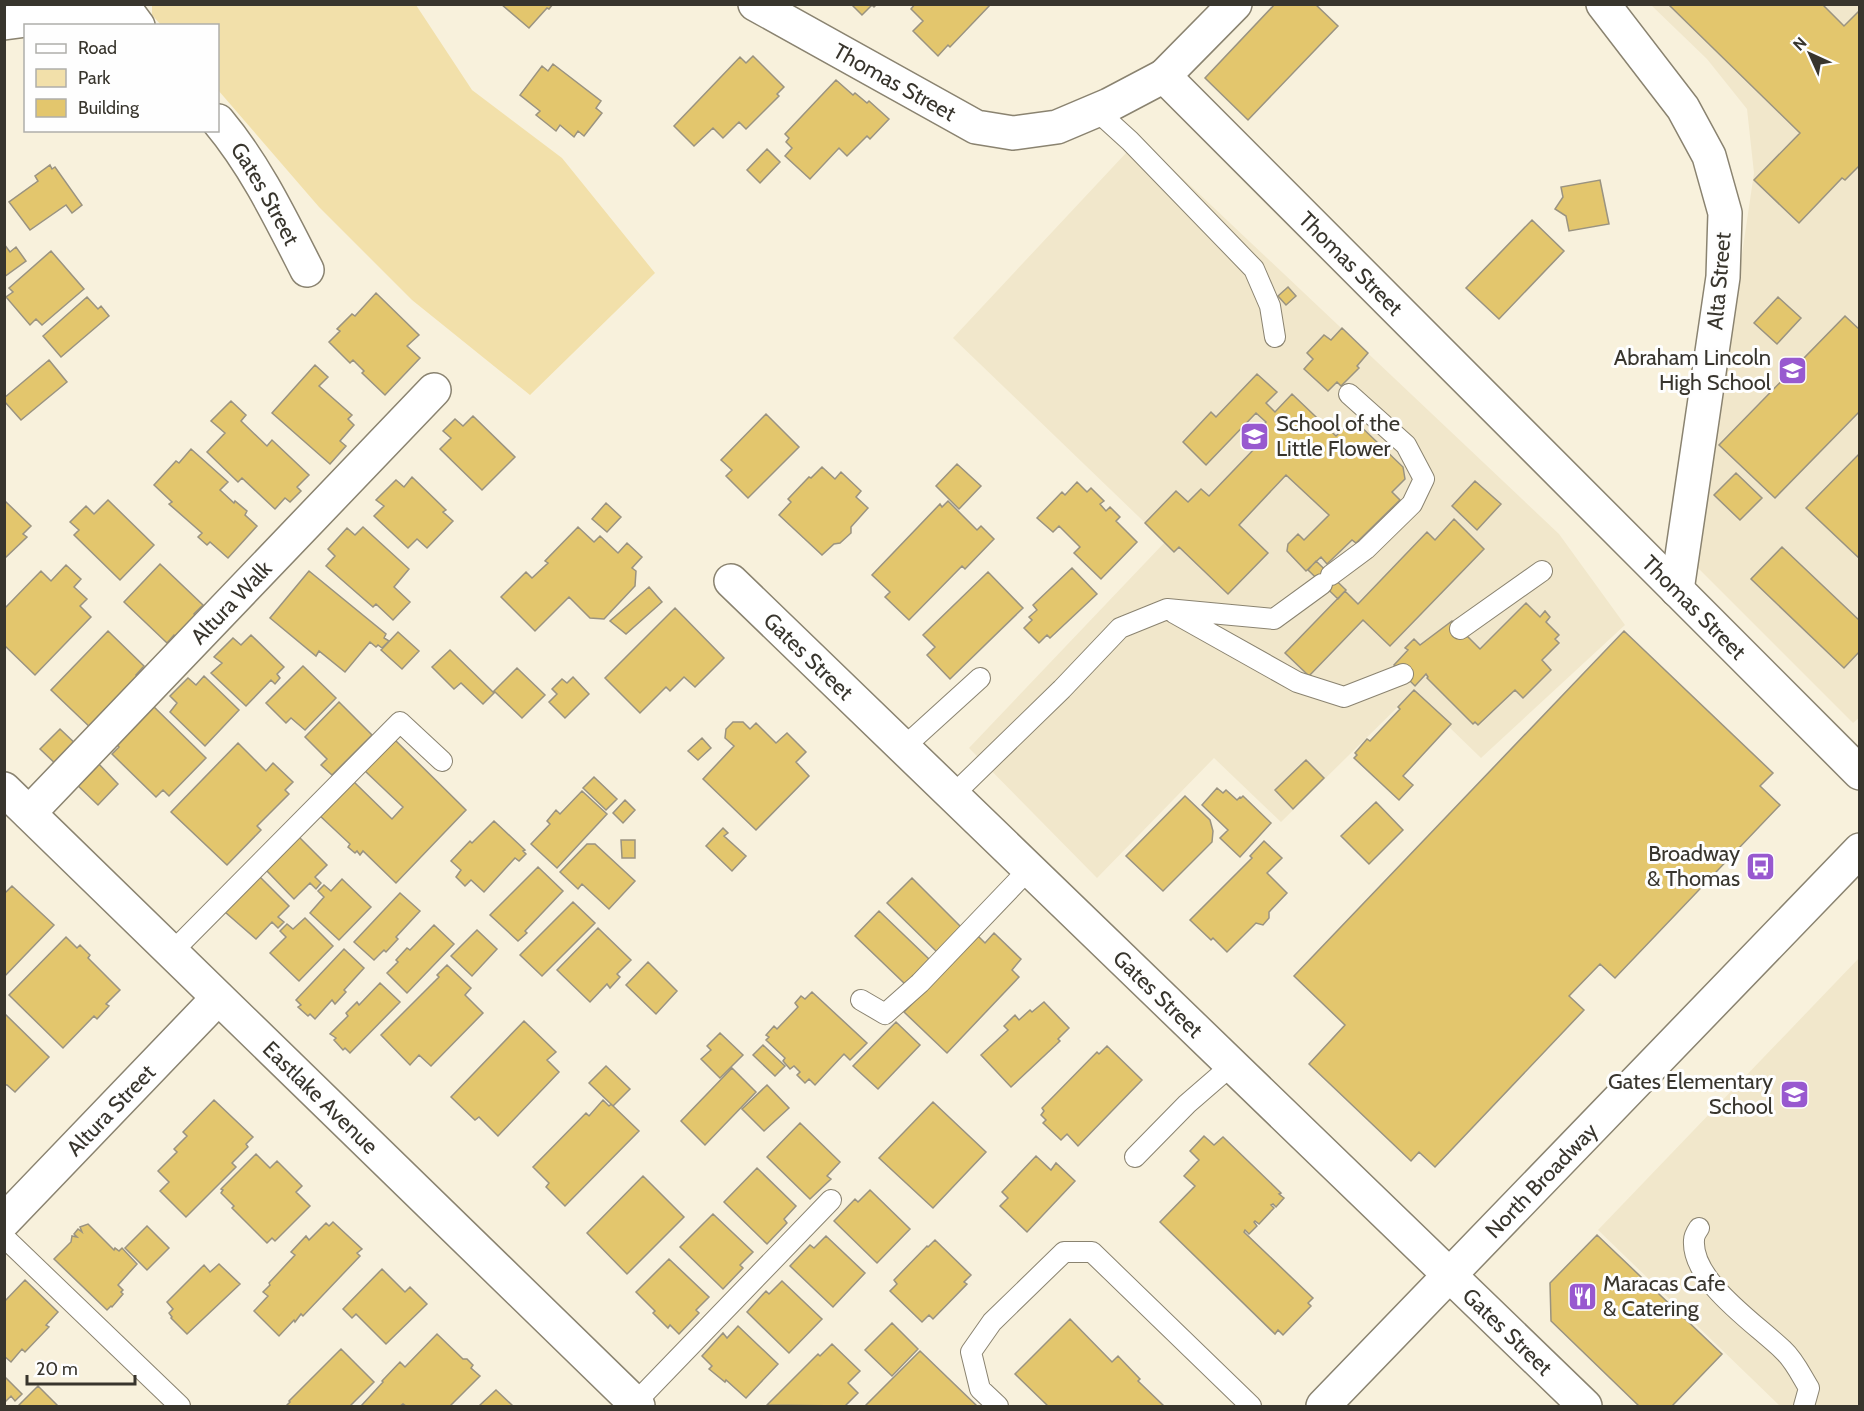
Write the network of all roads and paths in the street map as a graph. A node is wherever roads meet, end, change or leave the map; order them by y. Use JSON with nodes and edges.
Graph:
{"nodes":[{"id":1,"x":754,"y":4,"type":"edge"},
{"id":2,"x":1235,"y":4,"type":"edge"},
{"id":3,"x":1603,"y":4,"type":"edge"},
{"id":4,"x":131,"y":16,"type":"edge"},
{"id":5,"x":4,"y":23,"type":"edge"},
{"id":6,"x":1164,"y":76,"type":"junction"},
{"id":7,"x":1096,"y":111,"type":"junction"},
{"id":8,"x":219,"y":122,"type":"edge"},
{"id":9,"x":307,"y":270,"type":"dead end"},
{"id":10,"x":1275,"y":337,"type":"dead end"},
{"id":11,"x":434,"y":390,"type":"dead end"},
{"id":12,"x":1349,"y":394,"type":"dead end"},
{"id":13,"x":1542,"y":571,"type":"dead end"},
{"id":14,"x":731,"y":581,"type":"dead end"},
{"id":15,"x":1677,"y":590,"type":"junction"},
{"id":16,"x":1167,"y":609,"type":"junction"},
{"id":17,"x":1460,"y":629,"type":"dead end"},
{"id":18,"x":1403,"y":674,"type":"dead end"},
{"id":19,"x":980,"y":678,"type":"dead end"},
{"id":20,"x":904,"y":747,"type":"junction"},
{"id":21,"x":442,"y":761,"type":"dead end"},
{"id":22,"x":1860,"y":773,"type":"edge"},
{"id":23,"x":4,"y":789,"type":"edge"},
{"id":24,"x":953,"y":795,"type":"junction"},
{"id":25,"x":28,"y":813,"type":"junction"},
{"id":26,"x":1860,"y":850,"type":"edge"},
{"id":27,"x":1030,"y":868,"type":"junction"},
{"id":28,"x":172,"y":952,"type":"junction"},
{"id":29,"x":218,"y":998,"type":"junction"},
{"id":30,"x":861,"y":1000,"type":"dead end"},
{"id":31,"x":1232,"y":1065,"type":"junction"},
{"id":32,"x":1135,"y":1157,"type":"dead end"},
{"id":33,"x":831,"y":1200,"type":"dead end"},
{"id":34,"x":4,"y":1221,"type":"edge"},
{"id":35,"x":1699,"y":1228,"type":"dead end"},
{"id":36,"x":4,"y":1237,"type":"edge"},
{"id":37,"x":1450,"y":1276,"type":"junction"},
{"id":38,"x":636,"y":1405,"type":"edge"},
{"id":39,"x":180,"y":1407,"type":"edge"},
{"id":40,"x":999,"y":1407,"type":"edge"},
{"id":41,"x":1251,"y":1407,"type":"edge"},
{"id":42,"x":1323,"y":1407,"type":"edge"},
{"id":43,"x":1585,"y":1407,"type":"edge"},
{"id":44,"x":1804,"y":1407,"type":"edge"}],
"edges":[{"from":1,"to":7,"type":"street","name":"Thomas Street"},
{"from":2,"to":6,"type":"street"},
{"from":3,"to":15,"type":"street","name":"Alta Street"},
{"from":4,"to":5,"type":"street"},
{"from":6,"to":7,"type":"street","name":"Thomas Street"},
{"from":6,"to":15,"type":"street","name":"Thomas Street"},
{"from":7,"to":10,"type":"lane"},
{"from":8,"to":9,"type":"street","name":"Gates Street"},
{"from":11,"to":25,"type":"street","name":"Altura Walk"},
{"from":12,"to":16,"type":"lane"},
{"from":13,"to":17,"type":"lane"},
{"from":14,"to":20,"type":"street","name":"Gates Street"},
{"from":15,"to":22,"type":"street","name":"Thomas Street"},
{"from":16,"to":18,"type":"lane"},
{"from":16,"to":24,"type":"lane"},
{"from":19,"to":20,"type":"lane"},
{"from":20,"to":24,"type":"street","name":"Gates Street"},
{"from":21,"to":28,"type":"lane"},
{"from":23,"to":25,"type":"street","name":"Eastlake Avenue"},
{"from":24,"to":27,"type":"street","name":"Gates Street"},
{"from":25,"to":28,"type":"street","name":"Eastlake Avenue"},
{"from":26,"to":37,"type":"street","name":"North Broadway"},
{"from":27,"to":30,"type":"lane"},
{"from":27,"to":31,"type":"street","name":"Gates Street"},
{"from":28,"to":29,"type":"street","name":"Eastlake Avenue"},
{"from":29,"to":34,"type":"street","name":"Altura Street"},
{"from":29,"to":38,"type":"street","name":"Eastlake Avenue"},
{"from":31,"to":32,"type":"lane"},
{"from":31,"to":37,"type":"street","name":"Gates Street"},
{"from":33,"to":38,"type":"lane"},
{"from":35,"to":44,"type":"lane"},
{"from":36,"to":39,"type":"lane"},
{"from":37,"to":42,"type":"street","name":"North Broadway"},
{"from":37,"to":43,"type":"street","name":"Gates Street"},
{"from":40,"to":41,"type":"lane"}]}
